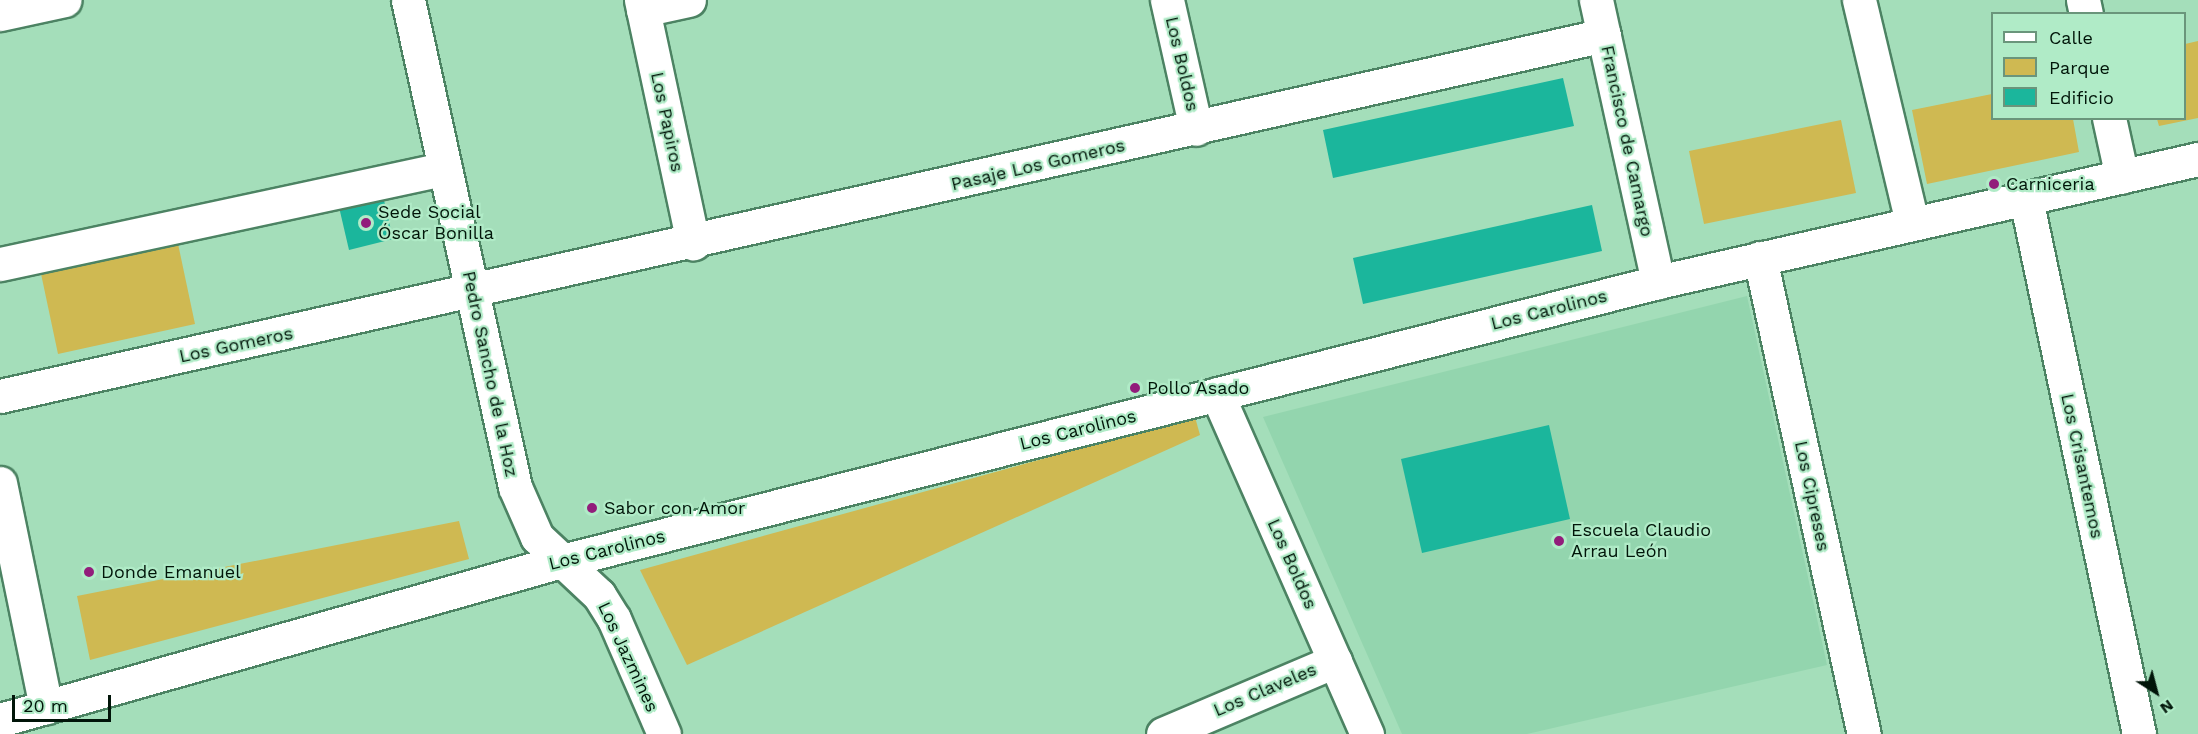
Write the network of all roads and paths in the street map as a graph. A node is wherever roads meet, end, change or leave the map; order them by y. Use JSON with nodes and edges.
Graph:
{"nodes":[{"id":1,"x":66,"y":0,"type":"edge"},
{"id":2,"x":408,"y":0,"type":"edge"},
{"id":3,"x":689,"y":0,"type":"edge"},
{"id":4,"x":1167,"y":0,"type":"edge"},
{"id":5,"x":1596,"y":0,"type":"edge"},
{"id":6,"x":1859,"y":0,"type":"edge"},
{"id":7,"x":642,"y":5,"type":"edge"},
{"id":8,"x":0,"y":14,"type":"edge"},
{"id":9,"x":1604,"y":35,"type":"junction"},
{"id":10,"x":2109,"y":120,"type":"edge"},
{"id":11,"x":1196,"y":129,"type":"junction"},
{"id":12,"x":2198,"y":159,"type":"edge"},
{"id":13,"x":445,"y":169,"type":"junction"},
{"id":14,"x":2122,"y":177,"type":"junction"},
{"id":15,"x":2026,"y":199,"type":"junction"},
{"id":16,"x":1912,"y":222,"type":"junction"},
{"id":17,"x":693,"y":243,"type":"junction"},
{"id":18,"x":1760,"y":258,"type":"junction"},
{"id":19,"x":0,"y":264,"type":"edge"},
{"id":20,"x":1658,"y":282,"type":"junction"},
{"id":21,"x":472,"y":294,"type":"junction"},
{"id":22,"x":1218,"y":394,"type":"junction"},
{"id":23,"x":0,"y":396,"type":"edge"},
{"id":24,"x":0,"y":483,"type":"edge"},
{"id":25,"x":558,"y":562,"type":"junction"},
{"id":26,"x":1335,"y":661,"type":"junction"},
{"id":27,"x":46,"y":708,"type":"junction"},
{"id":28,"x":0,"y":720,"type":"edge"},
{"id":29,"x":664,"y":734,"type":"edge"},
{"id":30,"x":1162,"y":734,"type":"edge"},
{"id":31,"x":1367,"y":734,"type":"edge"},
{"id":32,"x":1864,"y":734,"type":"edge"},
{"id":33,"x":2139,"y":734,"type":"edge"}],
"edges":[{"from":1,"to":8,"type":"street"},
{"from":2,"to":13,"type":"street","name":"Pedro Sancho de la Hoz"},
{"from":3,"to":7,"type":"street"},
{"from":4,"to":11,"type":"street","name":"Los Boldos"},
{"from":5,"to":9,"type":"street","name":"Francisco de Camargo"},
{"from":6,"to":16,"type":"street"},
{"from":7,"to":17,"type":"street","name":"Los Papiros"},
{"from":9,"to":11,"type":"street","name":"Pasaje Los Gomeros"},
{"from":9,"to":20,"type":"street","name":"Francisco de Camargo"},
{"from":10,"to":14,"type":"street"},
{"from":11,"to":17,"type":"street","name":"Pasaje Los Gomeros"},
{"from":12,"to":14,"type":"street","name":"Los Carolinos"},
{"from":13,"to":19,"type":"street"},
{"from":13,"to":21,"type":"street","name":"Pedro Sancho de la Hoz"},
{"from":14,"to":15,"type":"street","name":"Los Carolinos"},
{"from":15,"to":16,"type":"street","name":"Los Carolinos"},
{"from":15,"to":33,"type":"street","name":"Los Crisantemos"},
{"from":16,"to":18,"type":"street","name":"Los Carolinos"},
{"from":17,"to":21,"type":"street","name":"Pasaje Los Gomeros"},
{"from":18,"to":20,"type":"street","name":"Los Carolinos"},
{"from":18,"to":32,"type":"street","name":"Los Cipreses"},
{"from":20,"to":22,"type":"street","name":"Los Carolinos"},
{"from":21,"to":23,"type":"street","name":"Los Gomeros"},
{"from":21,"to":25,"type":"street","name":"Pedro Sancho de la Hoz"},
{"from":22,"to":25,"type":"street","name":"Los Carolinos"},
{"from":22,"to":26,"type":"street","name":"Los Boldos"},
{"from":24,"to":27,"type":"street"},
{"from":25,"to":27,"type":"street","name":"Los Carolinos"},
{"from":25,"to":29,"type":"street","name":"Los Jazmines"},
{"from":26,"to":30,"type":"street","name":"Los Claveles"},
{"from":26,"to":31,"type":"street","name":"Los Boldos"},
{"from":27,"to":28,"type":"street","name":"Los Carolinos"}]}
